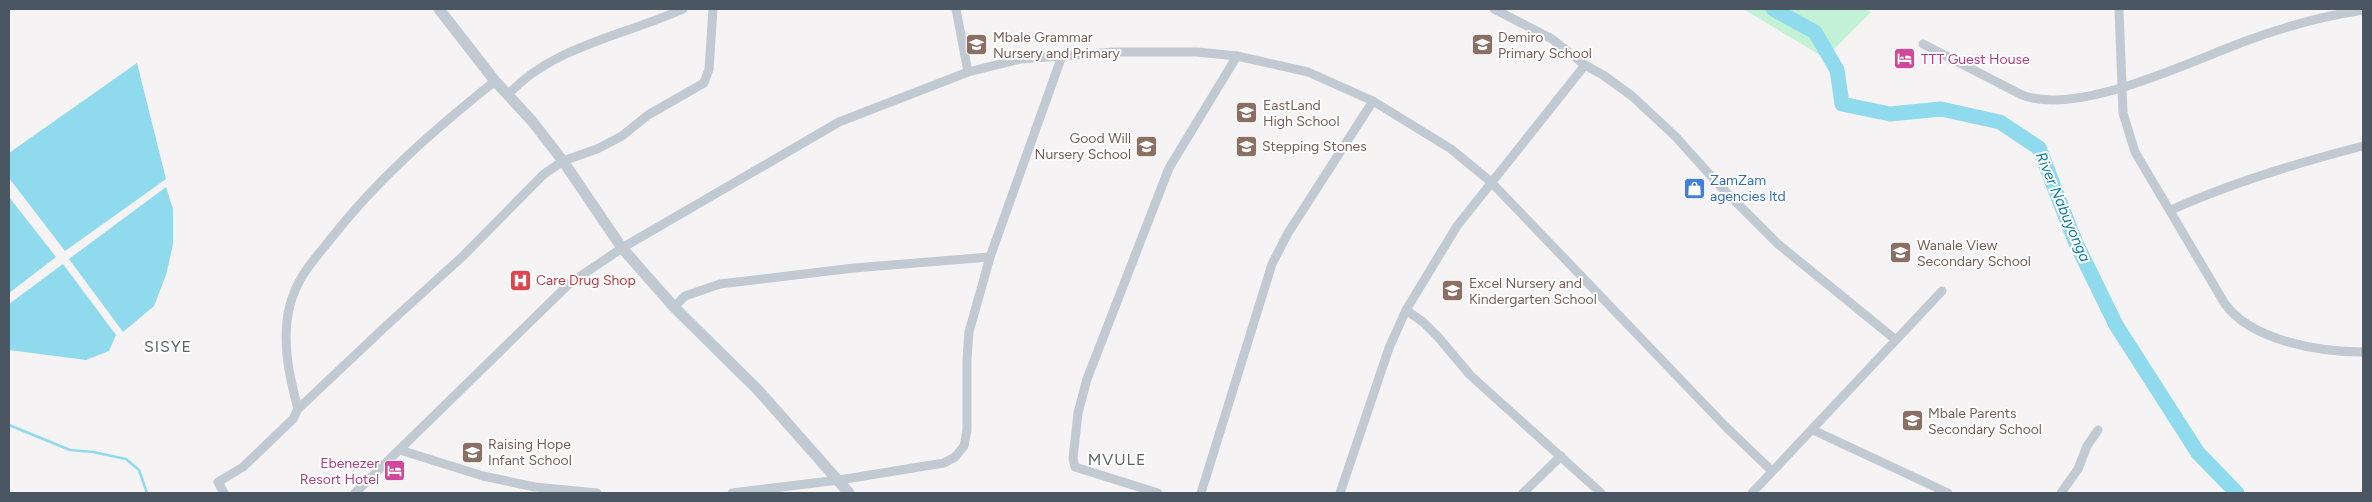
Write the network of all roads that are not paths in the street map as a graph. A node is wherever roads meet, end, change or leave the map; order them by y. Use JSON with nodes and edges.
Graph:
{"nodes":[{"id":1,"x":439,"y":9,"type":"edge"},
{"id":2,"x":682,"y":9,"type":"edge"},
{"id":3,"x":713,"y":9,"type":"edge"},
{"id":4,"x":956,"y":9,"type":"edge"},
{"id":5,"x":1494,"y":9,"type":"edge"},
{"id":6,"x":2119,"y":9,"type":"edge"},
{"id":7,"x":2363,"y":10,"type":"edge"},
{"id":8,"x":1923,"y":44,"type":"dead end"},
{"id":9,"x":1062,"y":56,"type":"junction"},
{"id":10,"x":1238,"y":56,"type":"junction"},
{"id":11,"x":1585,"y":65,"type":"junction"},
{"id":12,"x":968,"y":72,"type":"junction"},
{"id":13,"x":495,"y":81,"type":"junction"},
{"id":14,"x":2121,"y":89,"type":"junction"},
{"id":15,"x":508,"y":95,"type":"junction"},
{"id":16,"x":1373,"y":101,"type":"junction"},
{"id":17,"x":2363,"y":146,"type":"edge"},
{"id":18,"x":563,"y":161,"type":"junction"},
{"id":19,"x":1491,"y":182,"type":"junction"},
{"id":20,"x":2171,"y":210,"type":"junction"},
{"id":21,"x":622,"y":248,"type":"junction"},
{"id":22,"x":990,"y":257,"type":"junction"},
{"id":23,"x":1942,"y":292,"type":"dead end"},
{"id":24,"x":674,"y":307,"type":"junction"},
{"id":25,"x":1406,"y":310,"type":"junction"},
{"id":26,"x":1896,"y":340,"type":"junction"},
{"id":27,"x":2363,"y":352,"type":"edge"},
{"id":28,"x":298,"y":409,"type":"junction"},
{"id":29,"x":1813,"y":430,"type":"junction"},
{"id":30,"x":2098,"y":430,"type":"dead end"},
{"id":31,"x":400,"y":450,"type":"junction"},
{"id":32,"x":1561,"y":456,"type":"junction"},
{"id":33,"x":1772,"y":471,"type":"junction"},
{"id":34,"x":839,"y":480,"type":"junction"},
{"id":35,"x":224,"y":493,"type":"edge"},
{"id":36,"x":355,"y":493,"type":"edge"},
{"id":37,"x":597,"y":493,"type":"edge"},
{"id":38,"x":732,"y":493,"type":"edge"},
{"id":39,"x":849,"y":493,"type":"edge"},
{"id":40,"x":1158,"y":493,"type":"edge"},
{"id":41,"x":1201,"y":493,"type":"edge"},
{"id":42,"x":1340,"y":493,"type":"edge"},
{"id":43,"x":1523,"y":493,"type":"edge"},
{"id":44,"x":1601,"y":493,"type":"edge"},
{"id":45,"x":1752,"y":493,"type":"edge"},
{"id":46,"x":1948,"y":493,"type":"edge"},
{"id":47,"x":2061,"y":493,"type":"edge"}],
"edges":[{"from":1,"to":13,"type":"street"},
{"from":2,"to":15,"type":"street"},
{"from":3,"to":18,"type":"street"},
{"from":4,"to":12,"type":"street"},
{"from":5,"to":11,"type":"street"},
{"from":6,"to":14,"type":"street"},
{"from":7,"to":14,"type":"street"},
{"from":8,"to":14,"type":"street"},
{"from":9,"to":10,"type":"street"},
{"from":9,"to":12,"type":"street"},
{"from":9,"to":22,"type":"street"},
{"from":10,"to":16,"type":"street"},
{"from":10,"to":40,"type":"street"},
{"from":11,"to":19,"type":"street"},
{"from":11,"to":26,"type":"street"},
{"from":12,"to":21,"type":"street"},
{"from":13,"to":15,"type":"street"},
{"from":13,"to":28,"type":"street"},
{"from":14,"to":20,"type":"street"},
{"from":15,"to":18,"type":"street"},
{"from":16,"to":19,"type":"street"},
{"from":16,"to":41,"type":"street"},
{"from":17,"to":20,"type":"street"},
{"from":18,"to":21,"type":"street"},
{"from":18,"to":28,"type":"street"},
{"from":19,"to":25,"type":"street"},
{"from":19,"to":33,"type":"street"},
{"from":20,"to":27,"type":"street"},
{"from":21,"to":24,"type":"street"},
{"from":21,"to":31,"type":"street"},
{"from":22,"to":24,"type":"street"},
{"from":22,"to":34,"type":"street"},
{"from":23,"to":26,"type":"street"},
{"from":24,"to":34,"type":"street"},
{"from":25,"to":32,"type":"street"},
{"from":25,"to":42,"type":"street"},
{"from":26,"to":29,"type":"street"},
{"from":28,"to":35,"type":"street"},
{"from":29,"to":33,"type":"street"},
{"from":29,"to":46,"type":"street"},
{"from":30,"to":47,"type":"street"},
{"from":31,"to":36,"type":"street"},
{"from":31,"to":37,"type":"street"},
{"from":32,"to":43,"type":"street"},
{"from":32,"to":44,"type":"street"},
{"from":33,"to":45,"type":"street"},
{"from":34,"to":38,"type":"street"},
{"from":34,"to":39,"type":"street"}]}
